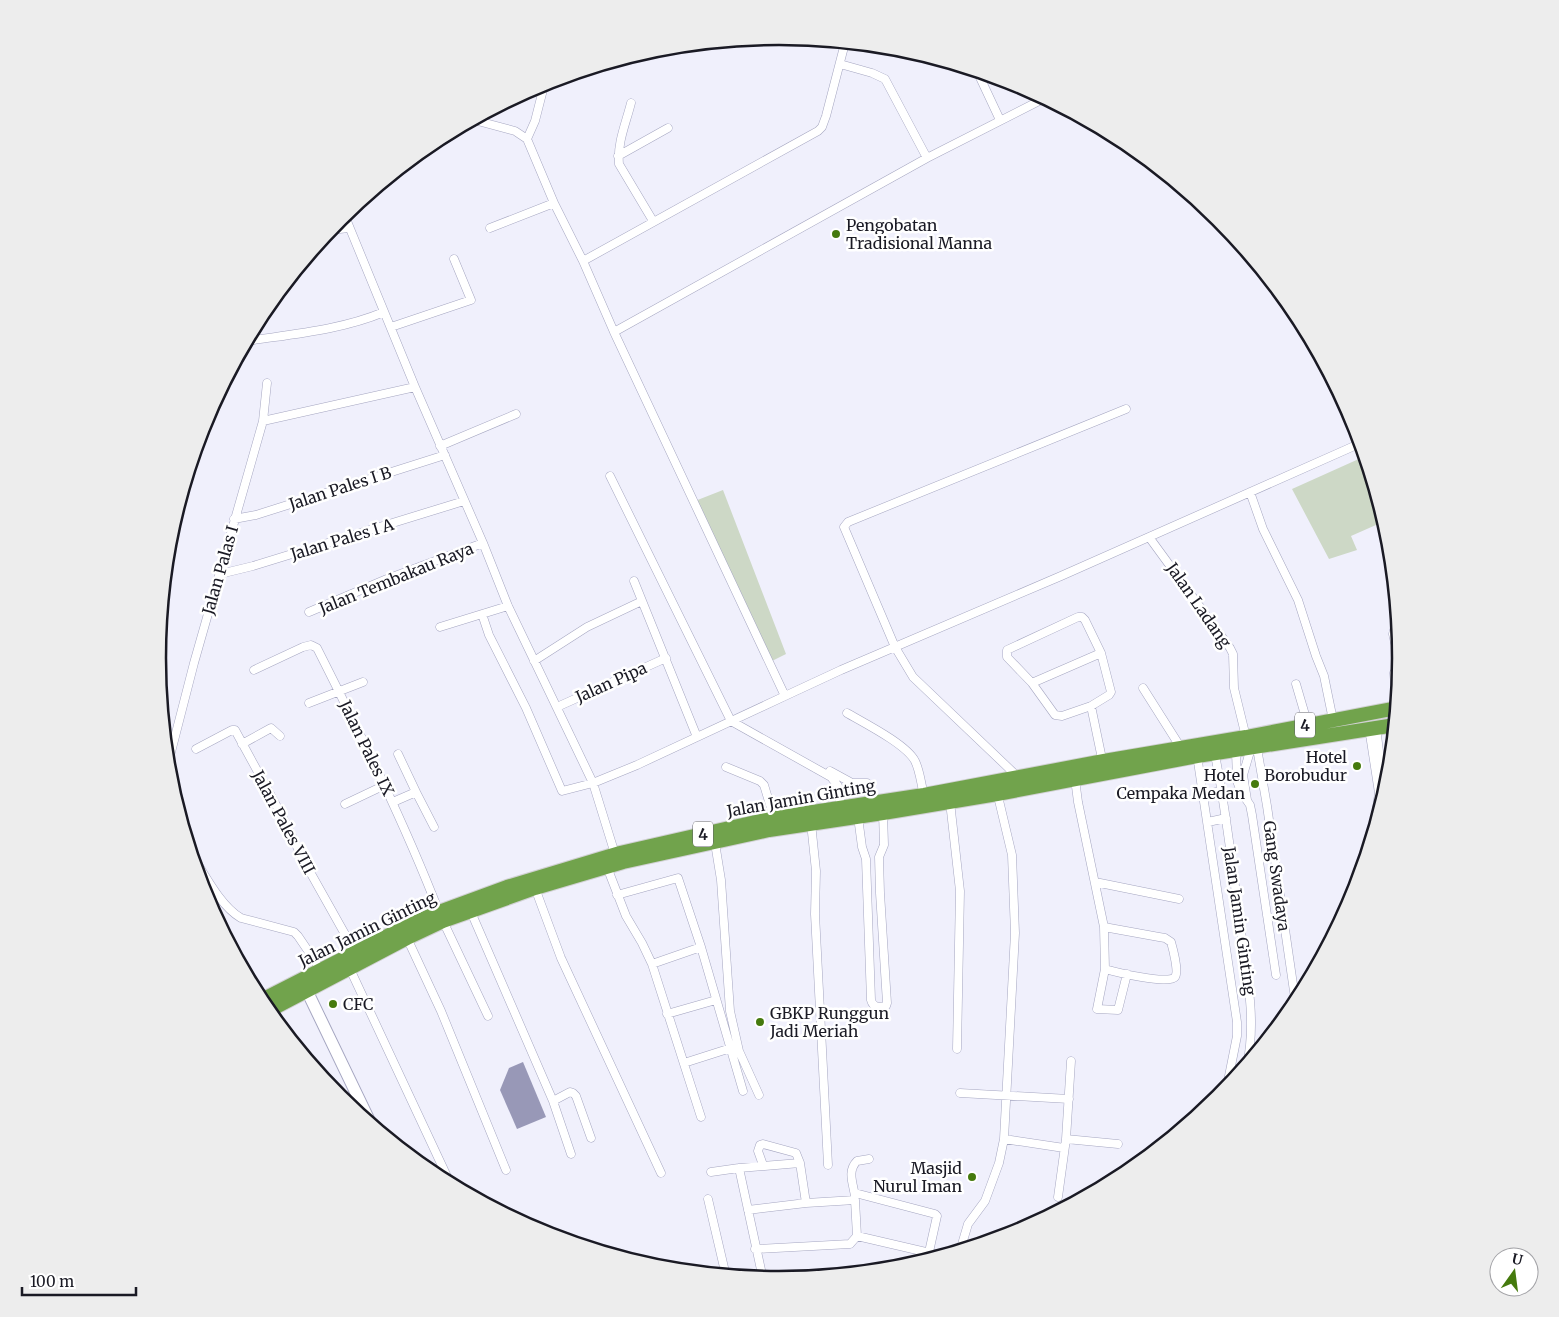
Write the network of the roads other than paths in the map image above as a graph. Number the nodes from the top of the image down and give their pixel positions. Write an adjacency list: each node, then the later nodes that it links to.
1 (844, 48): 2 (street)
2 (840, 64): 12 (street); 14 (street)
3 (981, 80): 7 (street)
4 (542, 93): 10 (street)
5 (1037, 102): 7 (street)
6 (631, 103): 11 (street)
7 (1000, 120): 12 (street)
8 (482, 122): 10 (street)
9 (668, 128): 11 (street)
10 (527, 139): 13 (street)
11 (618, 156): 14 (street)
12 (927, 158): 23 (street)
13 (554, 202): 17 (street); 20 (street)
14 (652, 222): 20 (street)
15 (348, 223): 16 (street)
16 (350, 228): 18 (street); 21 (street)
17 (490, 228)
18 (342, 229)
19 (454, 259): 22 (street)
20 (583, 260): 23 (street)
21 (384, 312): 22 (street); 24 (street)
22 (391, 327): 26 (street)
23 (614, 332): 56 (street)
24 (256, 340)
25 (267, 383): 29 (street, Jalan Palas I)
26 (415, 387): 29 (street); 30 (street)
27 (1126, 410): 46 (street)
28 (516, 414): 30 (street)
29 (263, 421): 36 (street, Jalan Palas I)
30 (440, 446): 32 (street)
31 (1354, 446): 34 (street)
32 (445, 455): 35 (street); 36 (street, Jalan Pales I B)
33 (610, 476): 62 (street)
34 (1250, 492): 37 (street); 63 (street)
35 (464, 501): 38 (street); 39 (street, Jalan Pales I A)
36 (234, 519): 39 (street, Jalan Palas I)
37 (1149, 536): 46 (street); 71 (street, Jalan Ladang)
38 (483, 543): 42 (street); 43 (street, Jalan Tembakau Raya)
39 (220, 574): 69 (street, Jalan Palas I)
40 (634, 581): 41 (street)
41 (642, 601): 48 (street); 49 (street)
42 (508, 606): 44 (street); 49 (street)
43 (309, 612)
44 (482, 614): 45 (street); 82 (street)
45 (440, 627)
46 (895, 647): 56 (street); 79 (street)
47 (1101, 653): 52 (street); 52 (street); 58 (street)
48 (666, 658): 59 (street, Jalan Pipa); 68 (street)
49 (534, 661): 59 (street)
50 (254, 670): 55 (street, Jalan Pales IX)
51 (363, 682): 55 (street)
52 (1032, 683): 58 (street)
53 (1296, 684): 64 (street)
54 (1143, 688): 74 (street)
55 (339, 691): 57 (street); 83 (street, Jalan Pales IX)
56 (785, 696): 62 (street)
57 (309, 703)
58 (1091, 706): 77 (street)
59 (557, 707): 82 (street)
60 (1391, 709): 63 (highway, Jalan Jamin Ginting / 4)
61 (847, 713): 87 (street)
62 (734, 719): 68 (street); 92 (street); 94 (street)
63 (1333, 720): 64 (highway, Jalan Jamin Ginting / 4)
64 (1308, 725): 71 (highway, Jalan Jamin Ginting / 4)
65 (1389, 726): 66 (highway, Jalan Jamin Ginting / 4)
66 (1372, 728): 71 (highway, Jalan Jamin Ginting / 4); 80 (street)
67 (280, 736): 70 (street)
68 (696, 737): 82 (street)
69 (172, 743)
70 (242, 744): 73 (street, Jalan Pales VIII); 123 (street, Jalan Pales VIII)
71 (1251, 744): 72 (highway, Jalan Jamin Ginting / 4); 75 (highway, Jalan Jamin Ginting / 4); 89 (street); 133 (street, Gang Swadaya)
72 (1214, 748): 74 (highway, Jalan Jamin Ginting / 4); 75 (highway, Jalan Jamin Ginting / 4); 85 (street, Jalan Jamin Ginting)
73 (196, 749)
74 (1191, 750): 77 (highway, Jalan Jamin Ginting / 4); 81 (highway, Jalan Jamin Ginting / 4); 88 (street, Jalan Jamin Ginting)
75 (1236, 751): 89 (street)
76 (398, 754): 86 (street)
77 (1104, 760): 79 (highway, Jalan Jamin Ginting / 4)
78 (726, 767): 97 (street)
79 (1018, 776): 84 (highway, Jalan Jamin Ginting / 4)
80 (1381, 777)
81 (1075, 779): 84 (highway, Jalan Jamin Ginting / 4); 108 (street)
82 (593, 783): 103 (street)
83 (385, 785): 90 (street, Jalan Pales IX); 93 (street)
84 (996, 788): 87 (highway, Jalan Jamin Ginting / 4); 91 (highway, Jalan Jamin Ginting / 4); 150 (street)
85 (1221, 791): 88 (street); 98 (street, Jalan Jamin Ginting)
86 (416, 792): 90 (street); 101 (street)
87 (924, 795): 92 (highway, Jalan Jamin Ginting / 4)
88 (1203, 795): 99 (street, Jalan Jamin Ginting)
89 (1247, 800): 131 (street)
90 (393, 802): 115 (street, Jalan Pales IX)
91 (950, 802): 95 (highway, Jalan Jamin Ginting / 4); 142 (street)
92 (871, 803): 94 (highway, Jalan Jamin Ginting / 4)
93 (344, 804)
94 (841, 808): 97 (highway, Jalan Jamin Ginting / 4)
95 (883, 813): 96 (highway, Jalan Jamin Ginting / 4); 104 (street)
96 (858, 817): 100 (highway, Jalan Jamin Ginting / 4); 105 (street)
97 (774, 818): 103 (highway, Jalan Jamin Ginting / 4)
98 (1226, 818): 99 (street); 143 (street, Jalan Jamin Ginting)
99 (1208, 822): 146 (street, Jalan Jamin Ginting)
100 (811, 823): 102 (highway, Jalan Jamin Ginting / 4); 164 (street)
101 (434, 827)
102 (715, 842): 103 (highway, Jalan Jamin Ginting / 4); 149 (street)
103 (620, 857): 106 (highway, Jalan Jamin Ginting / 4); 115 (highway, Jalan Jamin Ginting / 4)
104 (879, 858): 105 (street); 110 (street)
105 (866, 859): 111 (street)
106 (607, 867): 109 (highway, Jalan Jamin Ginting / 4); 112 (street)
107 (207, 876): 126 (street)
108 (1096, 882): 113 (street); 118 (street)
109 (535, 888): 114 (highway, Jalan Jamin Ginting / 4); 169 (street)
110 (880, 893): 111 (street); 116 (street)
111 (868, 894): 117 (street)
112 (618, 895): 120 (street); 124 (street)
113 (1179, 899)
114 (471, 912): 115 (highway, Jalan Jamin Ginting / 4); 152 (street)
115 (441, 917): 119 (highway, Jalan Jamin Ginting / 4); 123 (highway, Jalan Jamin Ginting / 4); 139 (street, Jalan Pales IX)
116 (881, 919): 117 (street); 122 (street)
117 (869, 920): 121 (street)
118 (1104, 927): 127 (street); 130 (street)
119 (406, 938): 125 (highway, Jalan Jamin Ginting / 4); 166 (street)
120 (701, 947): 124 (street); 135 (street)
121 (869, 948): 122 (street); 129 (street)
122 (883, 948): 128 (street)
123 (355, 952): 126 (highway, Jalan Jamin Ginting / 4)
124 (652, 964): 138 (street)
125 (350, 969): 132 (highway, Jalan Jamin Ginting / 4); 168 (street)
126 (321, 970): 132 (highway, Jalan Jamin Ginting / 4)
127 (1105, 970): 130 (street); 137 (street)
128 (886, 973): 129 (street); 129 (street)
129 (871, 974)
130 (1127, 974): 137 (street)
131 (1276, 975)
132 (303, 986): 134 (highway, Jalan Jamin Ginting / 4); 136 (highway, Jalan Jamin Ginting / 4); 153 (street)
133 (1294, 992)
134 (268, 998)
135 (716, 1000): 138 (street); 141 (street)
136 (274, 1006)
137 (1097, 1009): 140 (street)
138 (667, 1014): 145 (street)
139 (488, 1016)
140 (1093, 1018)
141 (730, 1048): 145 (street); 147 (street)
142 (957, 1049)
143 (1250, 1052)
144 (1071, 1061): 151 (street)
145 (684, 1063): 154 (street)
146 (1229, 1075)
147 (743, 1091)
148 (960, 1093): 150 (street)
149 (759, 1095)
150 (1007, 1096): 151 (street); 156 (street)
151 (1069, 1099): 157 (street)
152 (553, 1101): 155 (street); 160 (street)
153 (364, 1109)
154 (701, 1118)
155 (591, 1138)
156 (1004, 1139): 159 (street); 176 (street)
157 (1066, 1139): 158 (street); 159 (street)
158 (1118, 1144)
159 (1064, 1148): 171 (street)
160 (571, 1154)
161 (869, 1159): 170 (street)
162 (800, 1163): 163 (street); 163 (street); 173 (street)
163 (762, 1165): 165 (street)
164 (828, 1166)
165 (739, 1168): 167 (street); 174 (street)
166 (506, 1170)
167 (711, 1172)
168 (445, 1173)
169 (661, 1173)
170 (855, 1196): 173 (street); 175 (street); 178 (street)
171 (1058, 1197)
172 (708, 1199): 179 (street)
173 (806, 1203): 174 (street)
174 (748, 1210): 177 (street)
175 (857, 1236): 177 (street); 178 (street)
176 (962, 1244)
177 (756, 1249): 180 (street)
178 (929, 1252)
179 (724, 1270)
180 (761, 1272)

